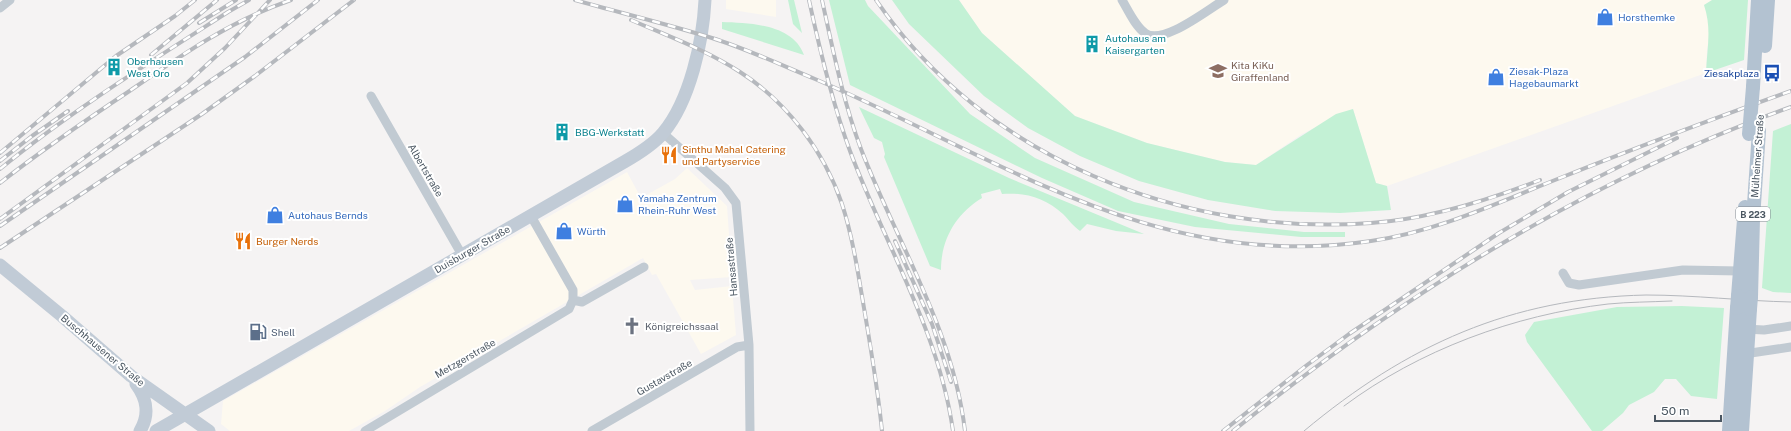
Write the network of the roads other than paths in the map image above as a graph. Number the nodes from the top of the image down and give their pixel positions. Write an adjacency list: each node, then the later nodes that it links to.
1 (10, 0): 7 (street)
2 (705, 0): 10 (main road, Duisburger Straße)
3 (1122, 0): 4 (street)
4 (1224, 0)
5 (1758, 0): 8 (main road, Mülheimer Straße / B 223)
6 (1768, 0): 8 (main road, Mülheimer Straße / B 223)
7 (0, 8)
8 (1757, 85): 11 (main road, Mülheimer Straße / B 223)
9 (371, 96): 13 (street, Albertstraße)
10 (663, 133): 12 (main road, Duisburger Straße); 22 (street, Hansastraße)
11 (1754, 133): 16 (main road, Mülheimer Straße / B 223); 19 (main road, Mülheimer Straße / B 223)
12 (531, 216): 13 (main road, Duisburger Straße); 18 (street)
13 (462, 255): 26 (main road, Duisburger Straße)
14 (0, 265): 25 (main road, Buschhausener Straße)
15 (644, 267): 18 (street)
16 (1740, 271): 17 (street); 19 (main road, Mülheimer Straße / B 223)
17 (1563, 273)
18 (573, 300): 31 (street, Metzgerstraße)
19 (1744, 303): 21 (main road, Mülheimer Straße / B 223)
20 (1791, 326): 21 (street)
21 (1742, 329): 24 (main road, Mülheimer Straße / B 223)
22 (748, 345): 32 (street, Gustavstraße); 33 (street, Hansastraße)
23 (1791, 347): 24 (street)
24 (1741, 354): 27 (main road, Mülheimer Straße / B 223); 34 (main road, Mülheimer Straße / B 223)
25 (131, 376): 26 (main road, Buschhausener Straße); 28 (main road)
26 (184, 414): 29 (main road, Duisburger Straße); 30 (main road, Buschhausener Straße)
27 (1729, 428)
28 (140, 431)
29 (156, 431)
30 (209, 431)
31 (365, 431)
32 (592, 431)
33 (750, 431)
34 (1742, 431)

